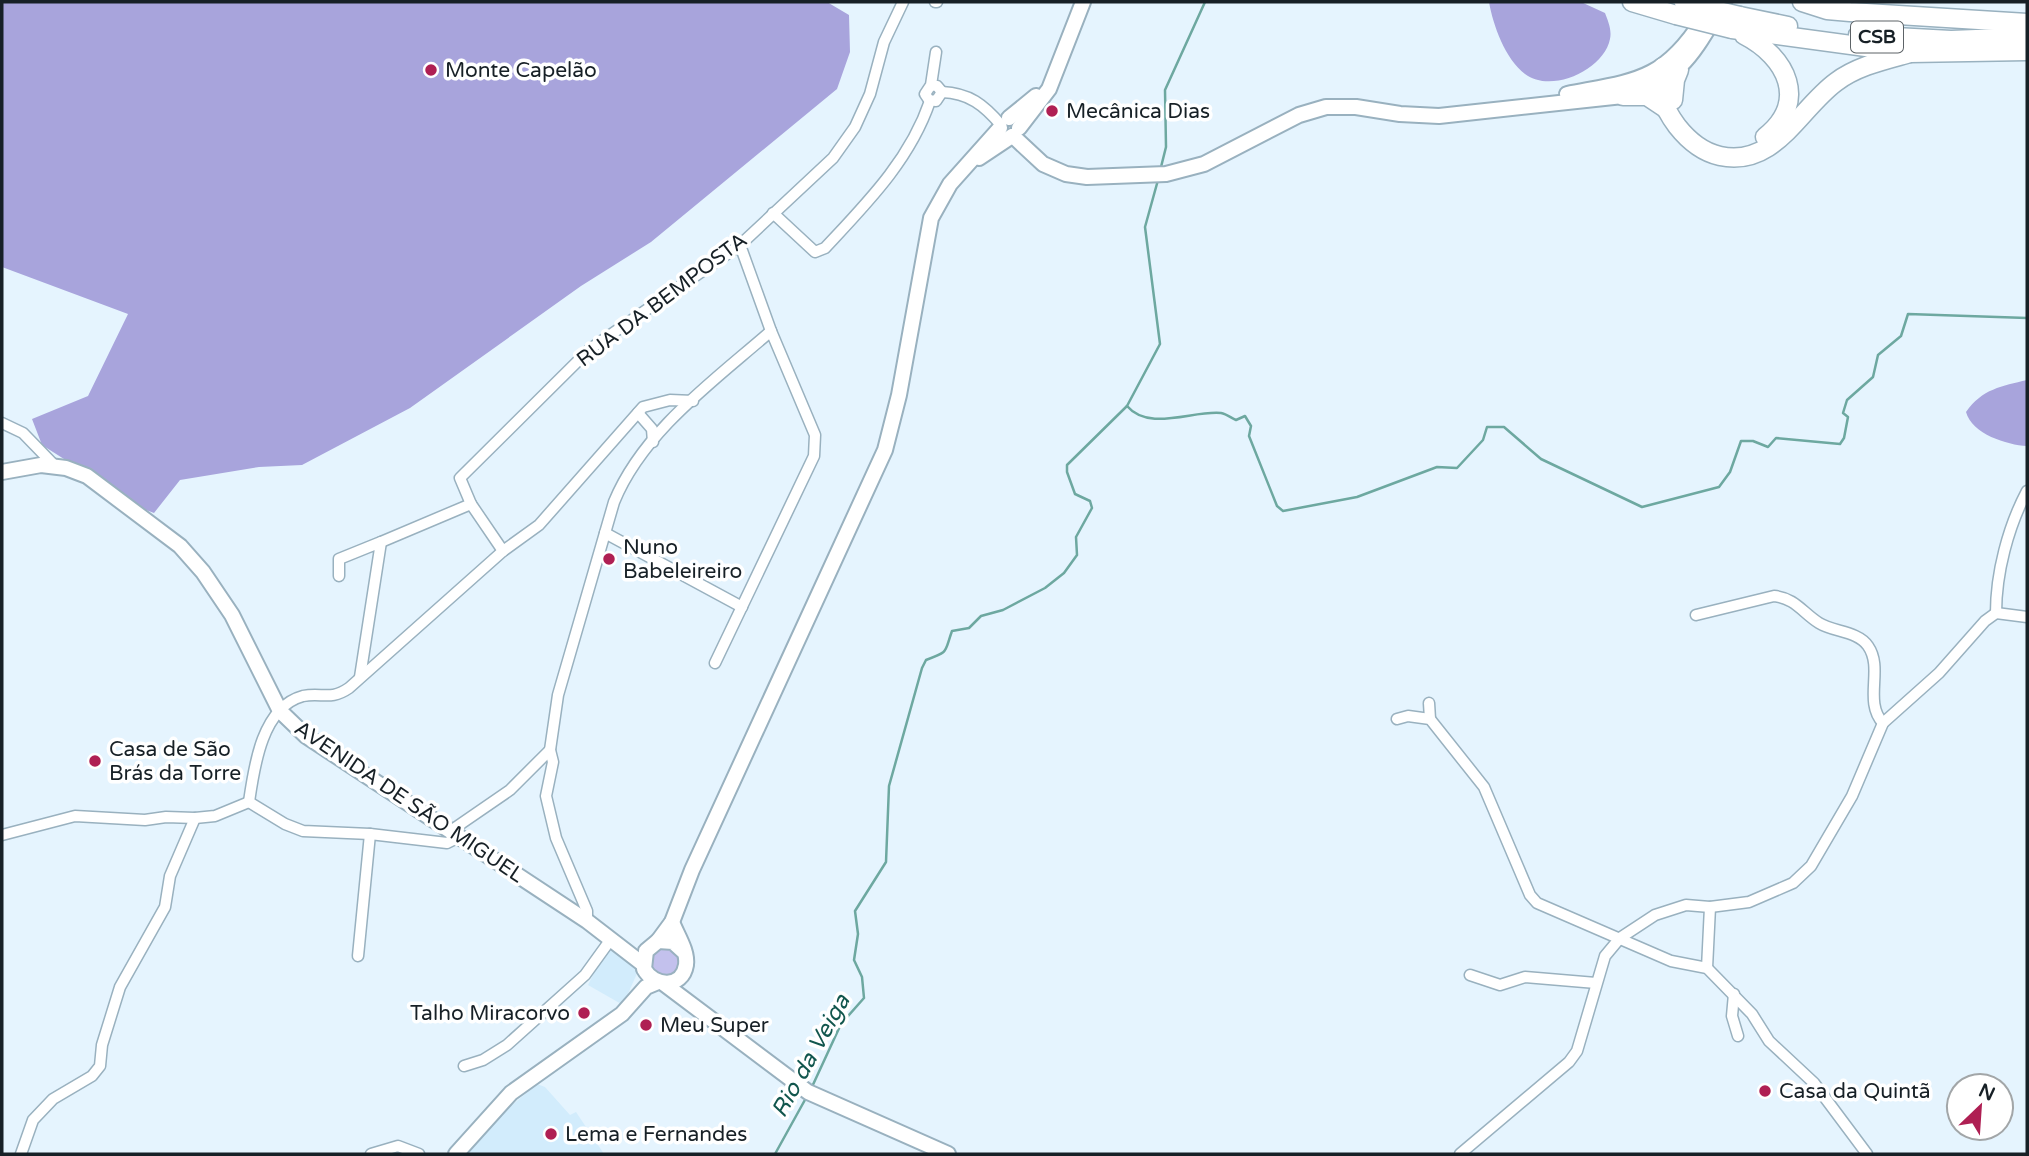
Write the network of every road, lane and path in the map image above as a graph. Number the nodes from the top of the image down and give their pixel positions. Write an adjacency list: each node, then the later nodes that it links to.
1 (903, 2): 29 (street, RUA DA BEMPOSTA)
2 (1075, 2): 9 (street)
3 (1083, 2): 9 (main road)
4 (1632, 2): 8 (highway, CSB)
5 (1714, 2): 16 (main road)
6 (1724, 2): 16 (main road)
7 (1802, 2): 11 (highway)
8 (1681, 6): 10 (highway, CSB, bridge)
9 (1078, 17): 17 (main road)
10 (1736, 23): 12 (highway, CSB); 15 (highway, CSB); 22 (highway)
11 (2027, 23)
12 (2027, 37)
13 (2027, 51): 15 (highway, CSB)
14 (936, 52): 18 (street)
15 (1910, 53): 22 (highway)
16 (1662, 74): 20 (main road); 22 (highway); 23 (main road)
17 (1052, 80): 24 (main road); 25 (main road)
18 (931, 85): 19 (street); 21 (street)
19 (942, 92): 21 (street); 25 (street)
20 (1623, 96): 22 (highway); 23 (main road)
21 (930, 101): 29 (street)
22 (1670, 106)
23 (1490, 109): 26 (main road)
24 (1030, 114): 25 (main road); 26 (main road)
25 (1010, 128): 26 (main road); 27 (main road); 28 (main road)
26 (1030, 146): 27 (main road)
27 (996, 149): 28 (main road)
28 (975, 160): 63 (main road)
29 (773, 213): 30 (street, RUA DA BEMPOSTA)
30 (740, 245): 31 (street); 39 (street, RUA DA BEMPOSTA)
31 (771, 331): 32 (street); 44 (street)
32 (693, 401): 33 (street); 35 (street)
33 (638, 412): 35 (street); 42 (street)
34 (2, 423): 36 (street)
35 (653, 442): 40 (street)
36 (55, 466): 37 (main road); 51 (main road, AVENIDA DE SÃO MIGUEL)
37 (2, 472)
38 (2027, 491): 45 (street)
39 (471, 504): 41 (street); 42 (street)
40 (605, 533): 44 (street); 55 (street)
41 (381, 542): 43 (street); 49 (street)
42 (503, 551): 49 (street)
43 (339, 576)
44 (742, 607): 48 (street)
45 (1996, 613): 47 (street); 54 (street)
46 (1696, 615): 54 (street)
47 (2027, 617)
48 (715, 663)
49 (360, 677): 51 (street)
50 (1429, 703): 53 (street)
51 (280, 711): 56 (street); 60 (main road, AVENIDA DE SÃO MIGUEL)
52 (1397, 719): 53 (street)
53 (1430, 719): 64 (street)
54 (1884, 723): 61 (street)
55 (550, 750): 60 (street); 62 (street)
56 (249, 802): 57 (street); 58 (street)
57 (195, 818): 59 (street); 80 (street)
58 (370, 834): 60 (street); 68 (street)
59 (2, 835)
60 (453, 835): 62 (main road, AVENIDA DE SÃO MIGUEL)
61 (1710, 907): 64 (street); 70 (street)
62 (587, 921): 65 (main road, AVENIDA DE SÃO MIGUEL)
63 (673, 922): 66 (main road); 67 (main road)
64 (1620, 937): 70 (street); 74 (street)
65 (613, 941): 66 (main road); 69 (main road, AVENIDA DE SÃO MIGUEL); 79 (street)
66 (654, 943): 67 (main road); 69 (main road)
67 (684, 952): 71 (main road)
68 (358, 956)
69 (644, 967): 73 (main road); 76 (main road)
70 (1707, 968): 75 (street)
71 (684, 972): 73 (main road); 77 (main road)
72 (1470, 975): 74 (street)
73 (661, 983): 76 (main road); 77 (main road)
74 (1596, 983): 85 (street)
75 (1734, 994): 78 (street); 86 (street)
76 (629, 1006): 83 (main road)
77 (700, 1009): 84 (main road)
78 (1738, 1036)
79 (464, 1066)
80 (21, 1154)
81 (371, 1154): 82 (street)
82 (419, 1154)
83 (456, 1154)
84 (948, 1154)
85 (1460, 1154)
86 (1867, 1154)

